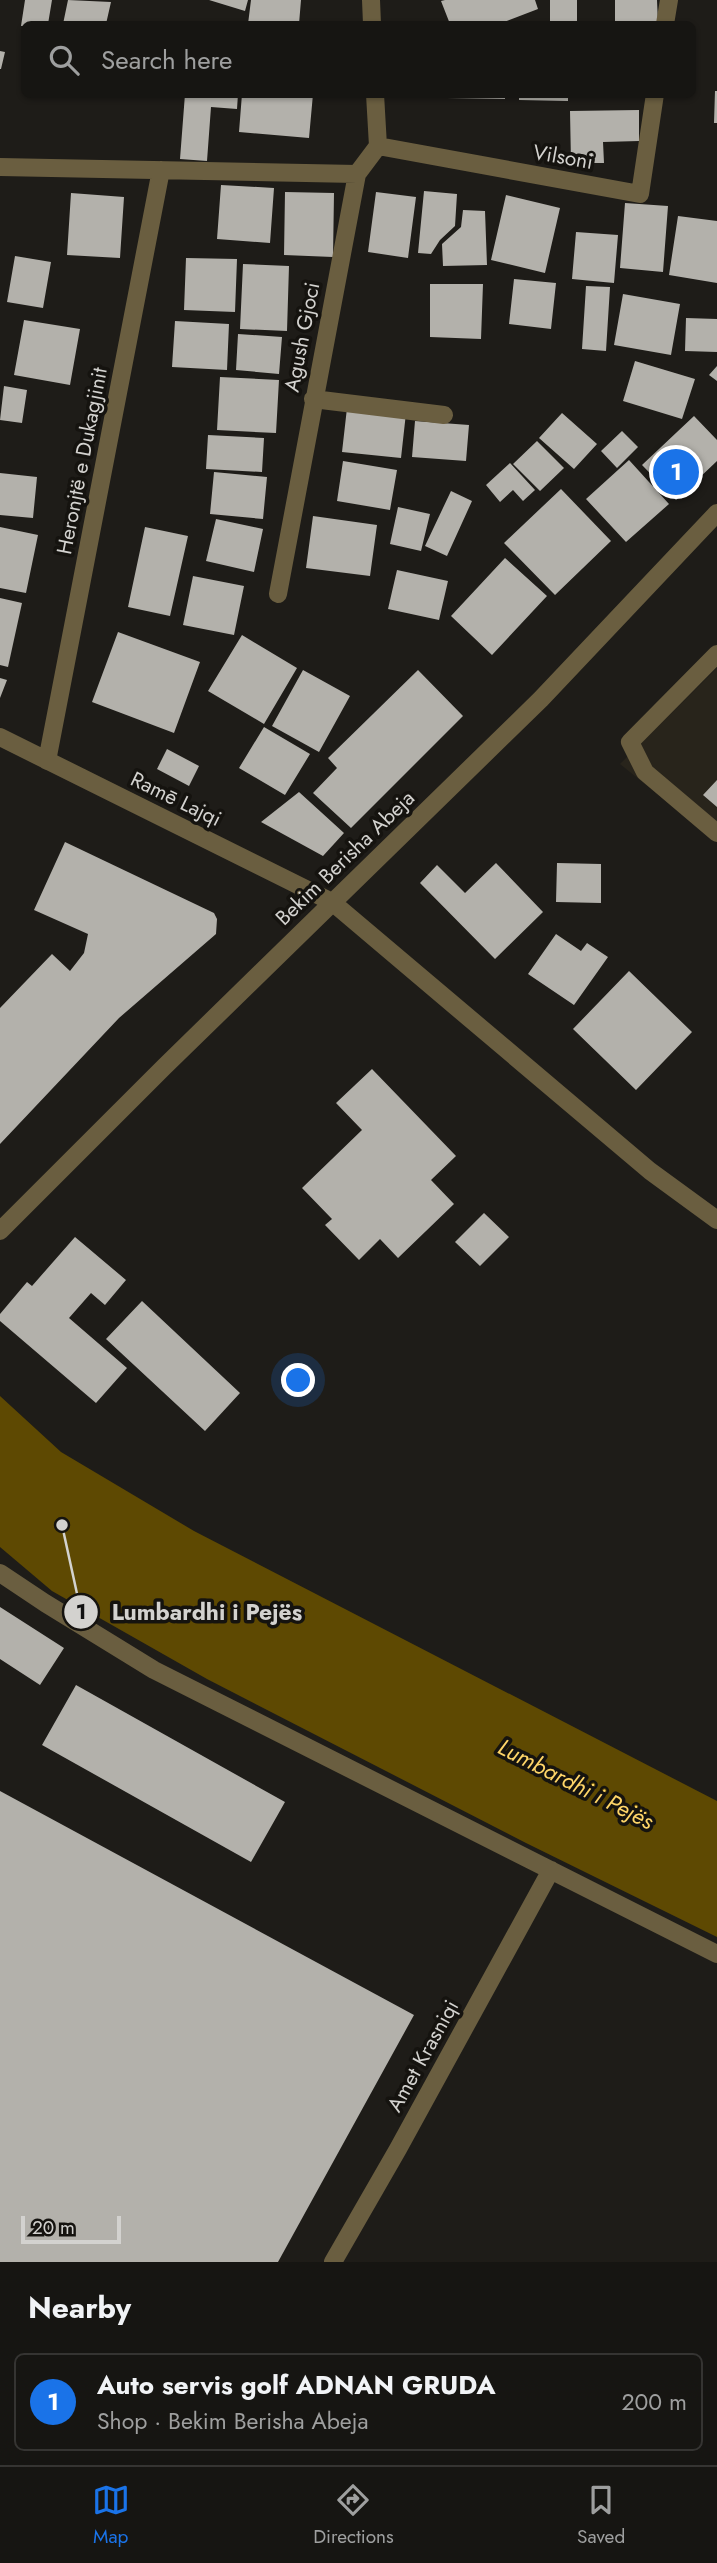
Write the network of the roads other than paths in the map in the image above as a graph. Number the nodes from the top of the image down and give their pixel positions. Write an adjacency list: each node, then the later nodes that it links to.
1 (371, 0): 3 (street)
2 (668, 0): 4 (street)
3 (372, 21)
4 (665, 21)
5 (375, 98): 7 (street)
6 (654, 98): 7 (street, Vilsoni)
7 (378, 146): 10 (street, Agush Gjoci)
8 (0, 167): 9 (street)
9 (161, 170): 10 (street); 17 (street, Heronjtë e Dukagjinit)
10 (357, 174): 11 (street, Agush Gjoci)
11 (313, 399): 12 (street); 14 (street, Agush Gjoci)
12 (444, 415)
13 (717, 513): 19 (street, Bekim Berisha Abeja)
14 (278, 594)
15 (717, 654): 18 (street)
16 (0, 737): 17 (street, Ramē Lajqi)
17 (47, 761): 19 (street, Ramē Lajqi)
18 (717, 833)
19 (332, 902): 20 (street, Ramē Lajqi); 21 (street, Bekim Berisha Abeja)
20 (717, 1220)
21 (0, 1231)
22 (0, 1573): 23 (street)
23 (551, 1870): 24 (street); 25 (street, Amet Krasniqi)
24 (717, 1954)
25 (333, 2262)

